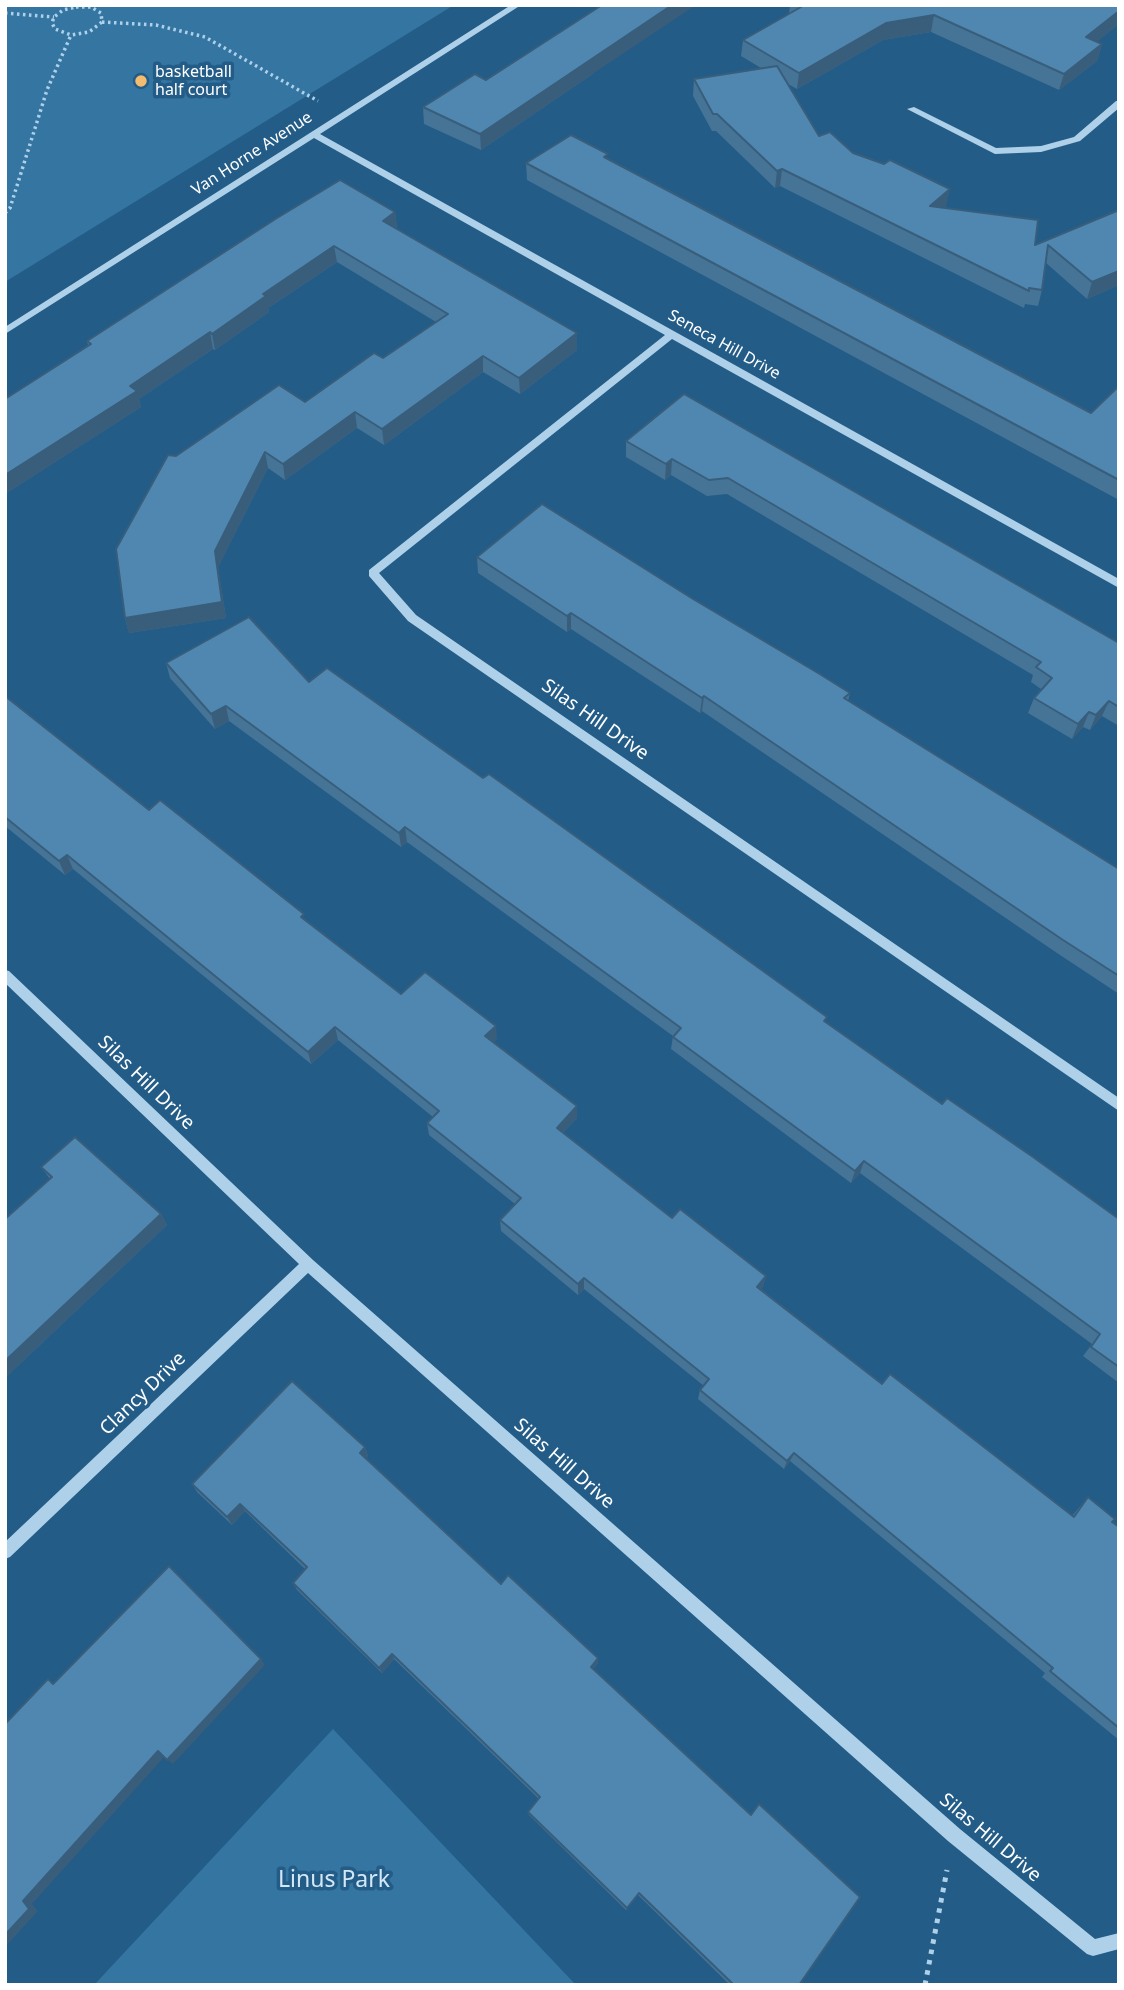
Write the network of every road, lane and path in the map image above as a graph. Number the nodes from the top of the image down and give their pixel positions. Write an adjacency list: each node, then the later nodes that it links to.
1 (517, 5): 9 (street, Van Horne Avenue)
2 (5, 13): 3 (path)
3 (54, 17): 4 (path); 5 (path)
4 (102, 22): 5 (path); 7 (path)
5 (71, 34): 10 (path)
6 (1119, 103): 8 (street)
7 (325, 105)
8 (911, 109)
9 (313, 134): 11 (street, Van Horne Avenue); 12 (street, Seneca Hill Drive)
10 (5, 213)
11 (5, 331)
12 (672, 334): 13 (street, Seneca Hill Drive); 15 (street, Silas Hill Drive)
13 (1119, 584)
14 (5, 975): 16 (street, Silas Hill Drive)
15 (1119, 1105)
16 (308, 1264): 17 (street, Clancy Drive); 18 (street, Silas Hill Drive)
17 (5, 1552)
18 (954, 1835): 19 (street, Silas Hill Drive); 20 (path)
19 (1119, 1941)
20 (925, 1985)

